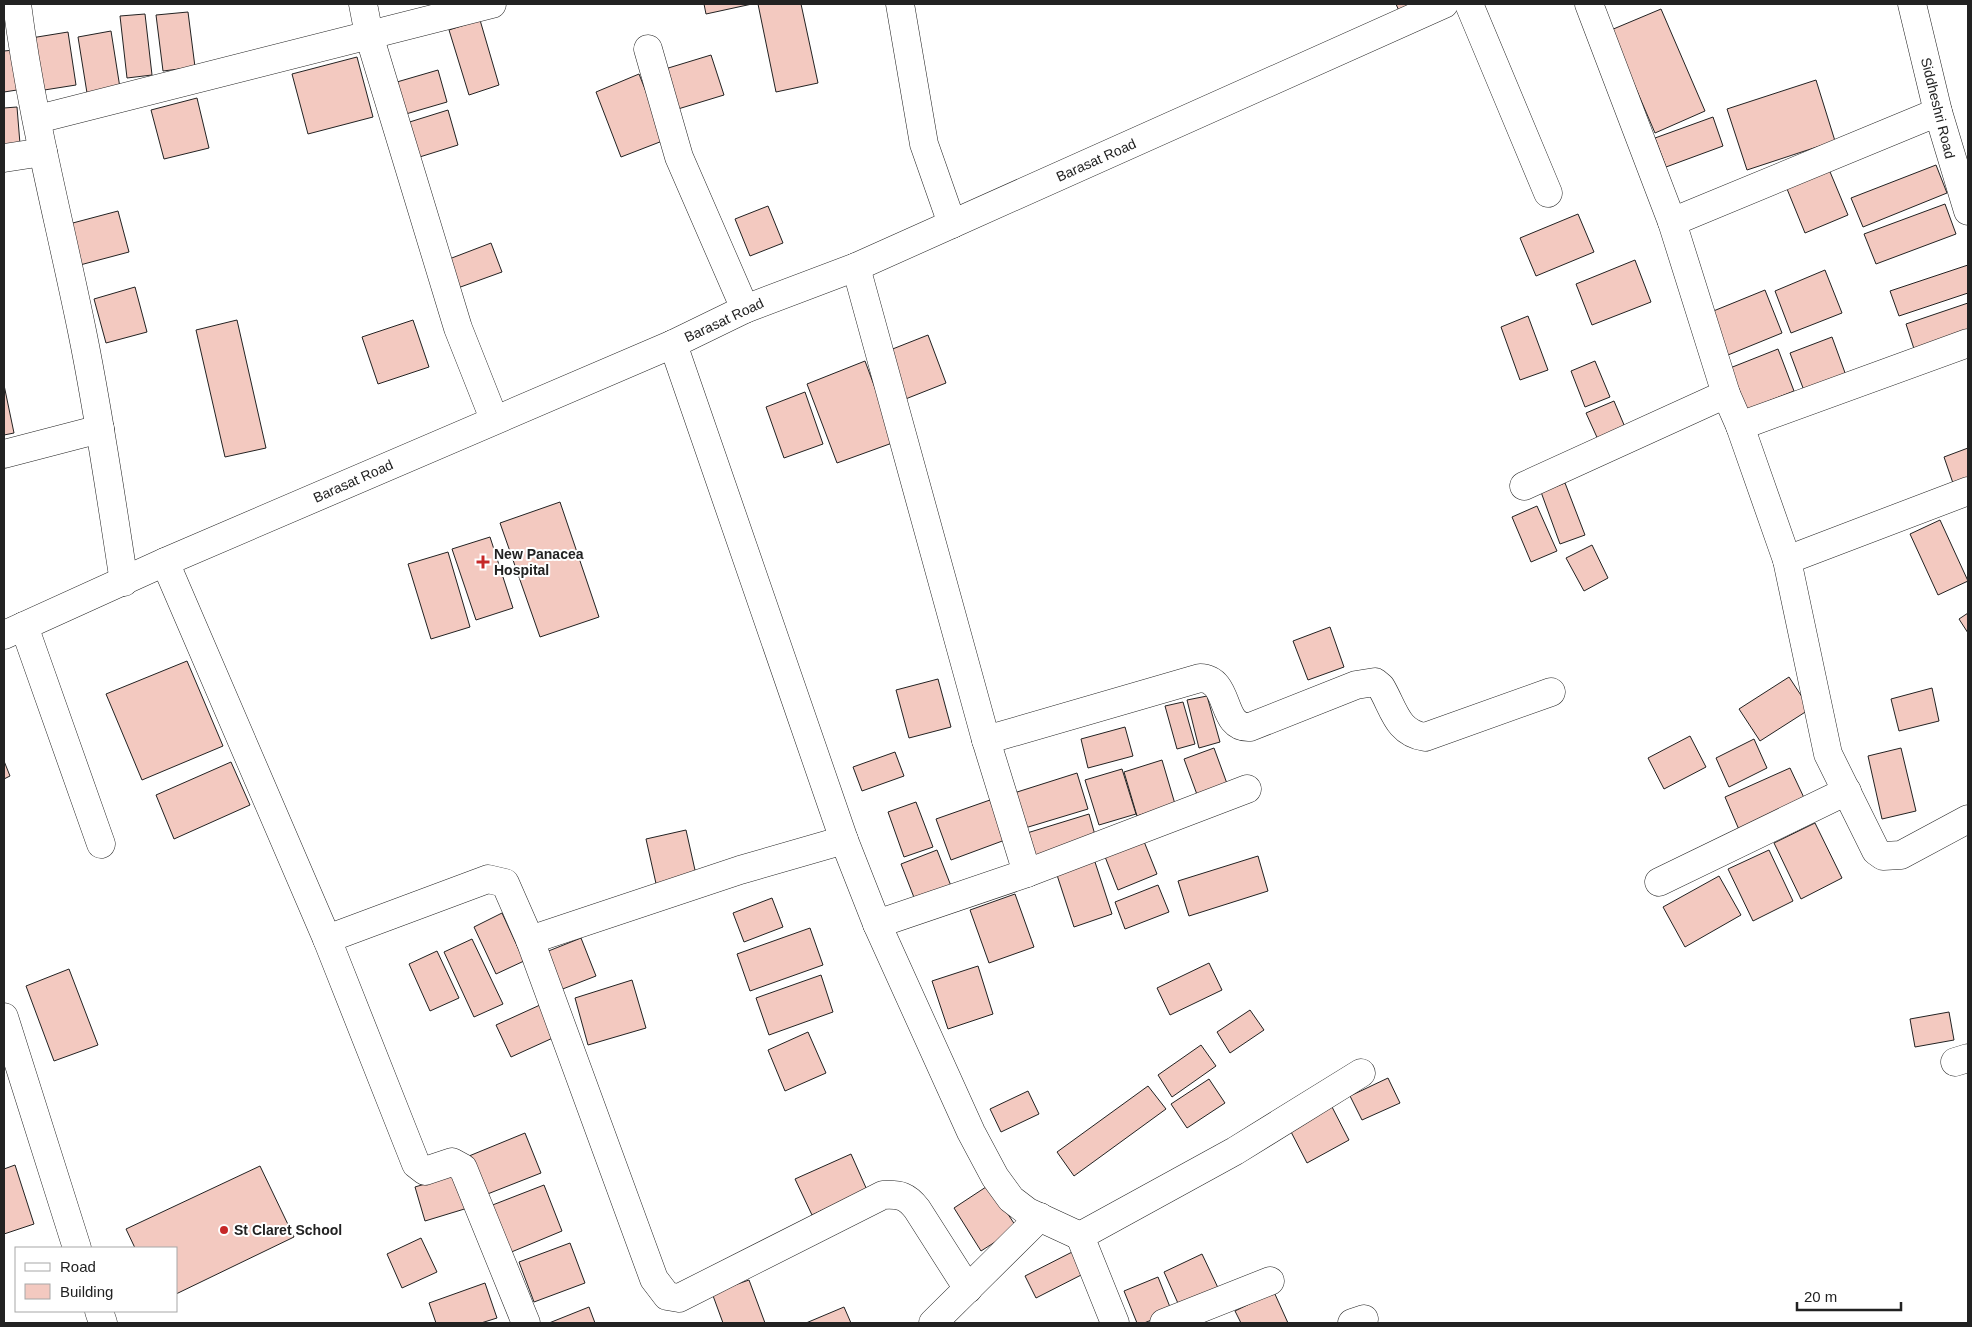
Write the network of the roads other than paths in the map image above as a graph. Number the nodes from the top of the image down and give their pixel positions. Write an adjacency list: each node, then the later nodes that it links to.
1 (363, 4): 9 (street)
2 (492, 4): 9 (street)
3 (900, 4): 18 (street)
4 (1444, 4): 18 (street, Barasat Road)
5 (1469, 4): 15 (street)
6 (1589, 4): 17 (street)
7 (1912, 4): 11 (street, Siddheshri Road)
8 (14, 16): 12 (street)
9 (369, 35): 12 (street); 24 (street)
10 (648, 49): 20 (street)
11 (1938, 112): 16 (street, Siddheshri Road); 17 (street)
12 (38, 119): 13 (street)
13 (43, 152): 14 (street); 26 (street)
14 (4, 158)
15 (1548, 193)
16 (1967, 202)
17 (1672, 222): 23 (street)
18 (952, 224): 19 (street, Barasat Road)
19 (856, 266): 20 (street, Barasat Road); 35 (street)
20 (746, 309): 22 (street, Barasat Road)
21 (1968, 343): 25 (street)
22 (673, 344): 24 (street, Barasat Road); 39 (street)
23 (1726, 394): 25 (street); 28 (street)
24 (494, 419): 31 (street, Barasat Road)
25 (1740, 426): 30 (street)
26 (100, 429): 27 (street); 32 (street)
27 (4, 454)
28 (1524, 486)
29 (1968, 491): 30 (street)
30 (1788, 560): 37 (street)
31 (165, 562): 32 (street, Barasat Road); 44 (street)
32 (124, 582): 33 (street, Barasat Road)
33 (14, 630): 40 (street)
34 (1550, 692): 35 (street)
35 (986, 740): 41 (street)
36 (1247, 789): 41 (street)
37 (1847, 791): 38 (street); 42 (street)
38 (1968, 819)
39 (844, 840): 43 (street); 45 (street)
40 (100, 844)
41 (1027, 873): 43 (street)
42 (1659, 882)
43 (877, 924): 48 (street)
44 (327, 938): 45 (street); 54 (street)
45 (530, 940): 52 (street)
46 (4, 1018): 50 (street)
47 (1361, 1073): 49 (street)
48 (1040, 1217): 49 (street); 52 (street)
49 (1080, 1236): 55 (street)
50 (77, 1247)
51 (1270, 1281): 56 (street)
52 (968, 1289): 53 (street)
53 (938, 1322)
54 (526, 1323)
55 (1115, 1323)
56 (1164, 1323)

